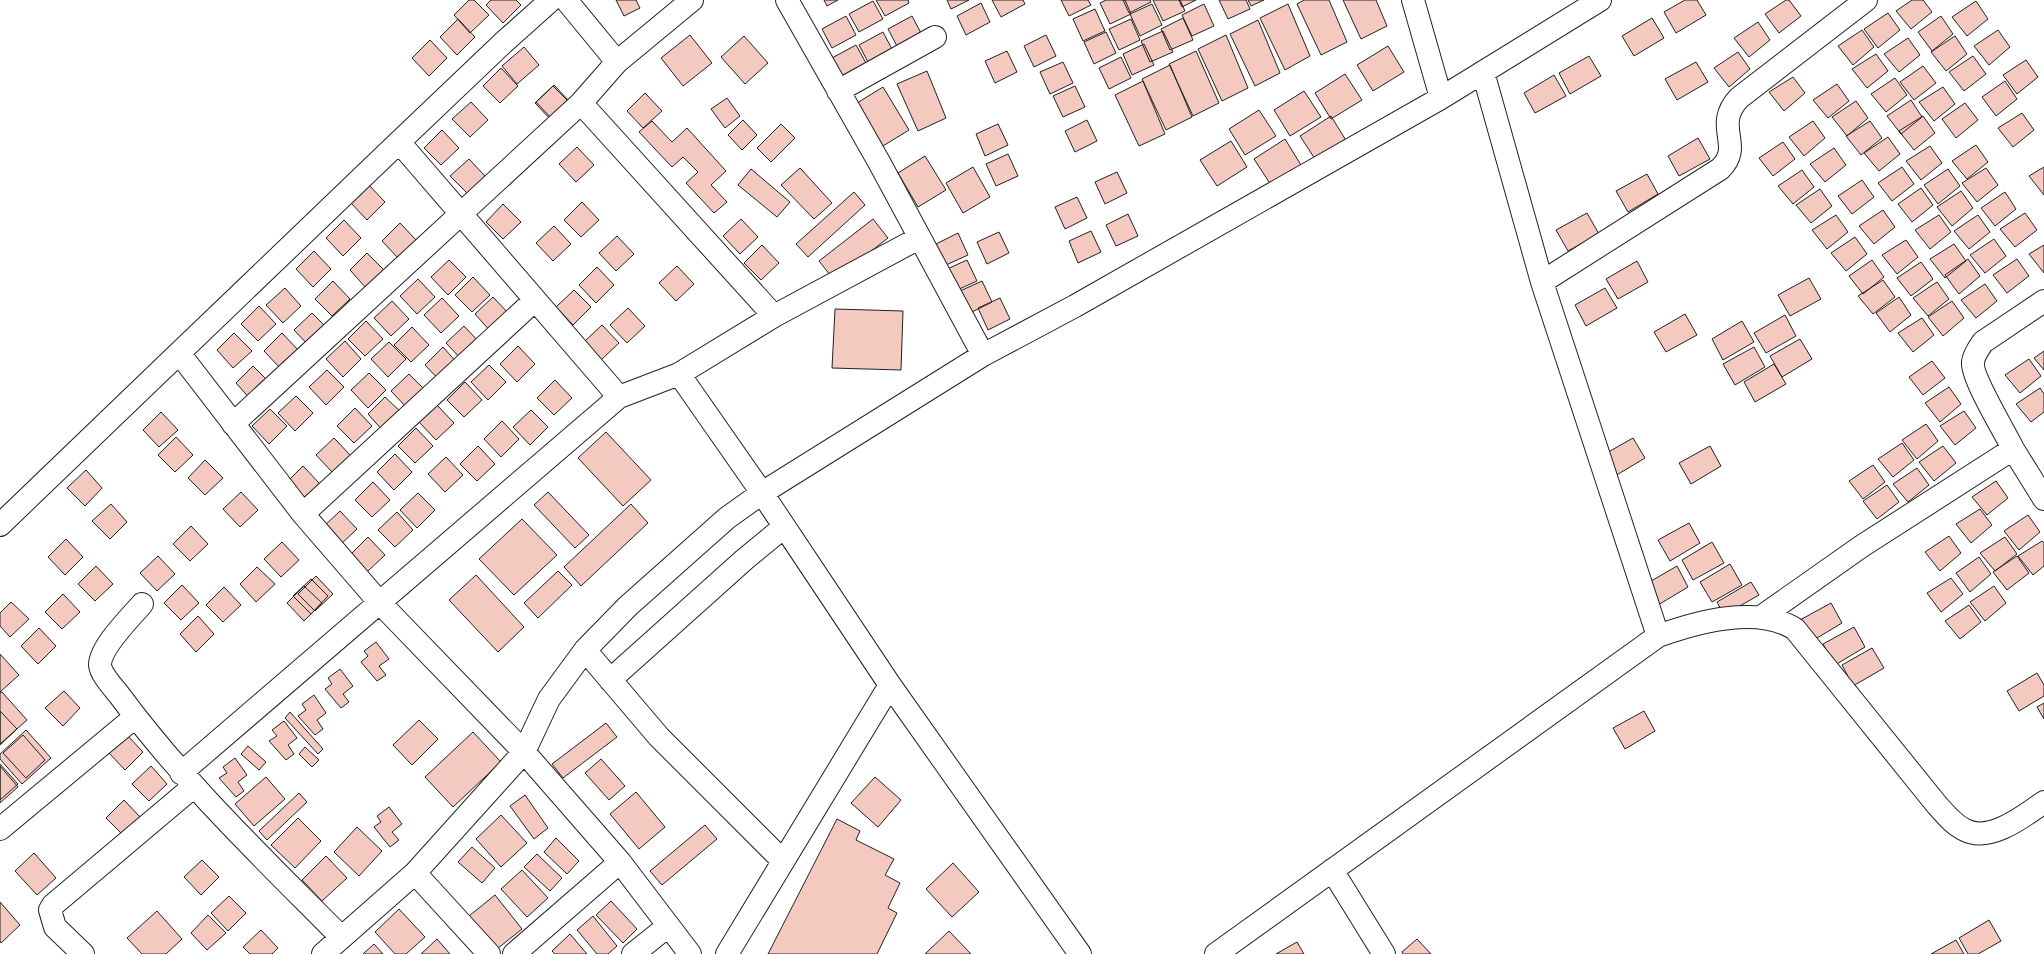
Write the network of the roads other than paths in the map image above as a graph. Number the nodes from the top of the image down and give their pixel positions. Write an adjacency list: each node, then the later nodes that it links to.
1 (551, 0): 14 (street)
2 (566, 0): 9 (street)
3 (692, 0): 9 (street)
4 (787, 0): 11 (street)
5 (1413, 0): 12 (street)
6 (1600, 0): 10 (street)
7 (1866, 0): 17 (street)
8 (935, 37): 11 (street)
9 (617, 62): 13 (street)
10 (1483, 72): 12 (street); 17 (street)
11 (838, 92): 16 (street)
12 (1441, 98): 22 (street)
13 (581, 103): 15 (street); 20 (street)
14 (399, 142): 15 (street); 21 (street)
15 (460, 215): 18 (street); 25 (street)
16 (919, 238): 20 (street); 22 (street)
17 (1542, 282): 35 (street)
18 (535, 300): 24 (street); 29 (street)
19 (2044, 300): 26 (street)
20 (774, 316): 23 (street)
21 (179, 354): 25 (street); 30 (street)
22 (983, 355): 27 (street)
23 (679, 374): 24 (street); 27 (street)
24 (619, 397): 32 (street)
25 (233, 424): 29 (street)
26 (2014, 449): 28 (street); 34 (street)
27 (762, 493): 31 (street); 36 (street)
28 (2044, 500)
29 (303, 514): 32 (street)
30 (0, 525)
31 (784, 527): 37 (street); 38 (street)
32 (380, 603): 40 (street); 41 (street)
33 (142, 604): 39 (street)
34 (1761, 617): 35 (street); 42 (street)
35 (1658, 636): 46 (street)
36 (585, 650): 37 (street); 40 (street)
37 (610, 680): 44 (street)
38 (890, 685): 44 (street); 57 (street)
39 (135, 717): 41 (street); 43 (street)
40 (524, 752): 45 (street); 47 (street)
41 (187, 780): 49 (street); 50 (street)
42 (2044, 802)
43 (0, 829)
44 (783, 861): 56 (street)
45 (620, 862): 48 (street); 53 (street)
46 (1332, 870): 58 (street); 59 (street)
47 (415, 873): 49 (street); 52 (street)
48 (668, 926): 54 (street); 55 (street)
49 (341, 936): 51 (street)
50 (83, 954)
51 (323, 954)
52 (489, 954)
53 (514, 954)
54 (633, 954)
55 (690, 954)
56 (727, 954)
57 (1080, 954)
58 (1216, 954)
59 (1384, 954)

